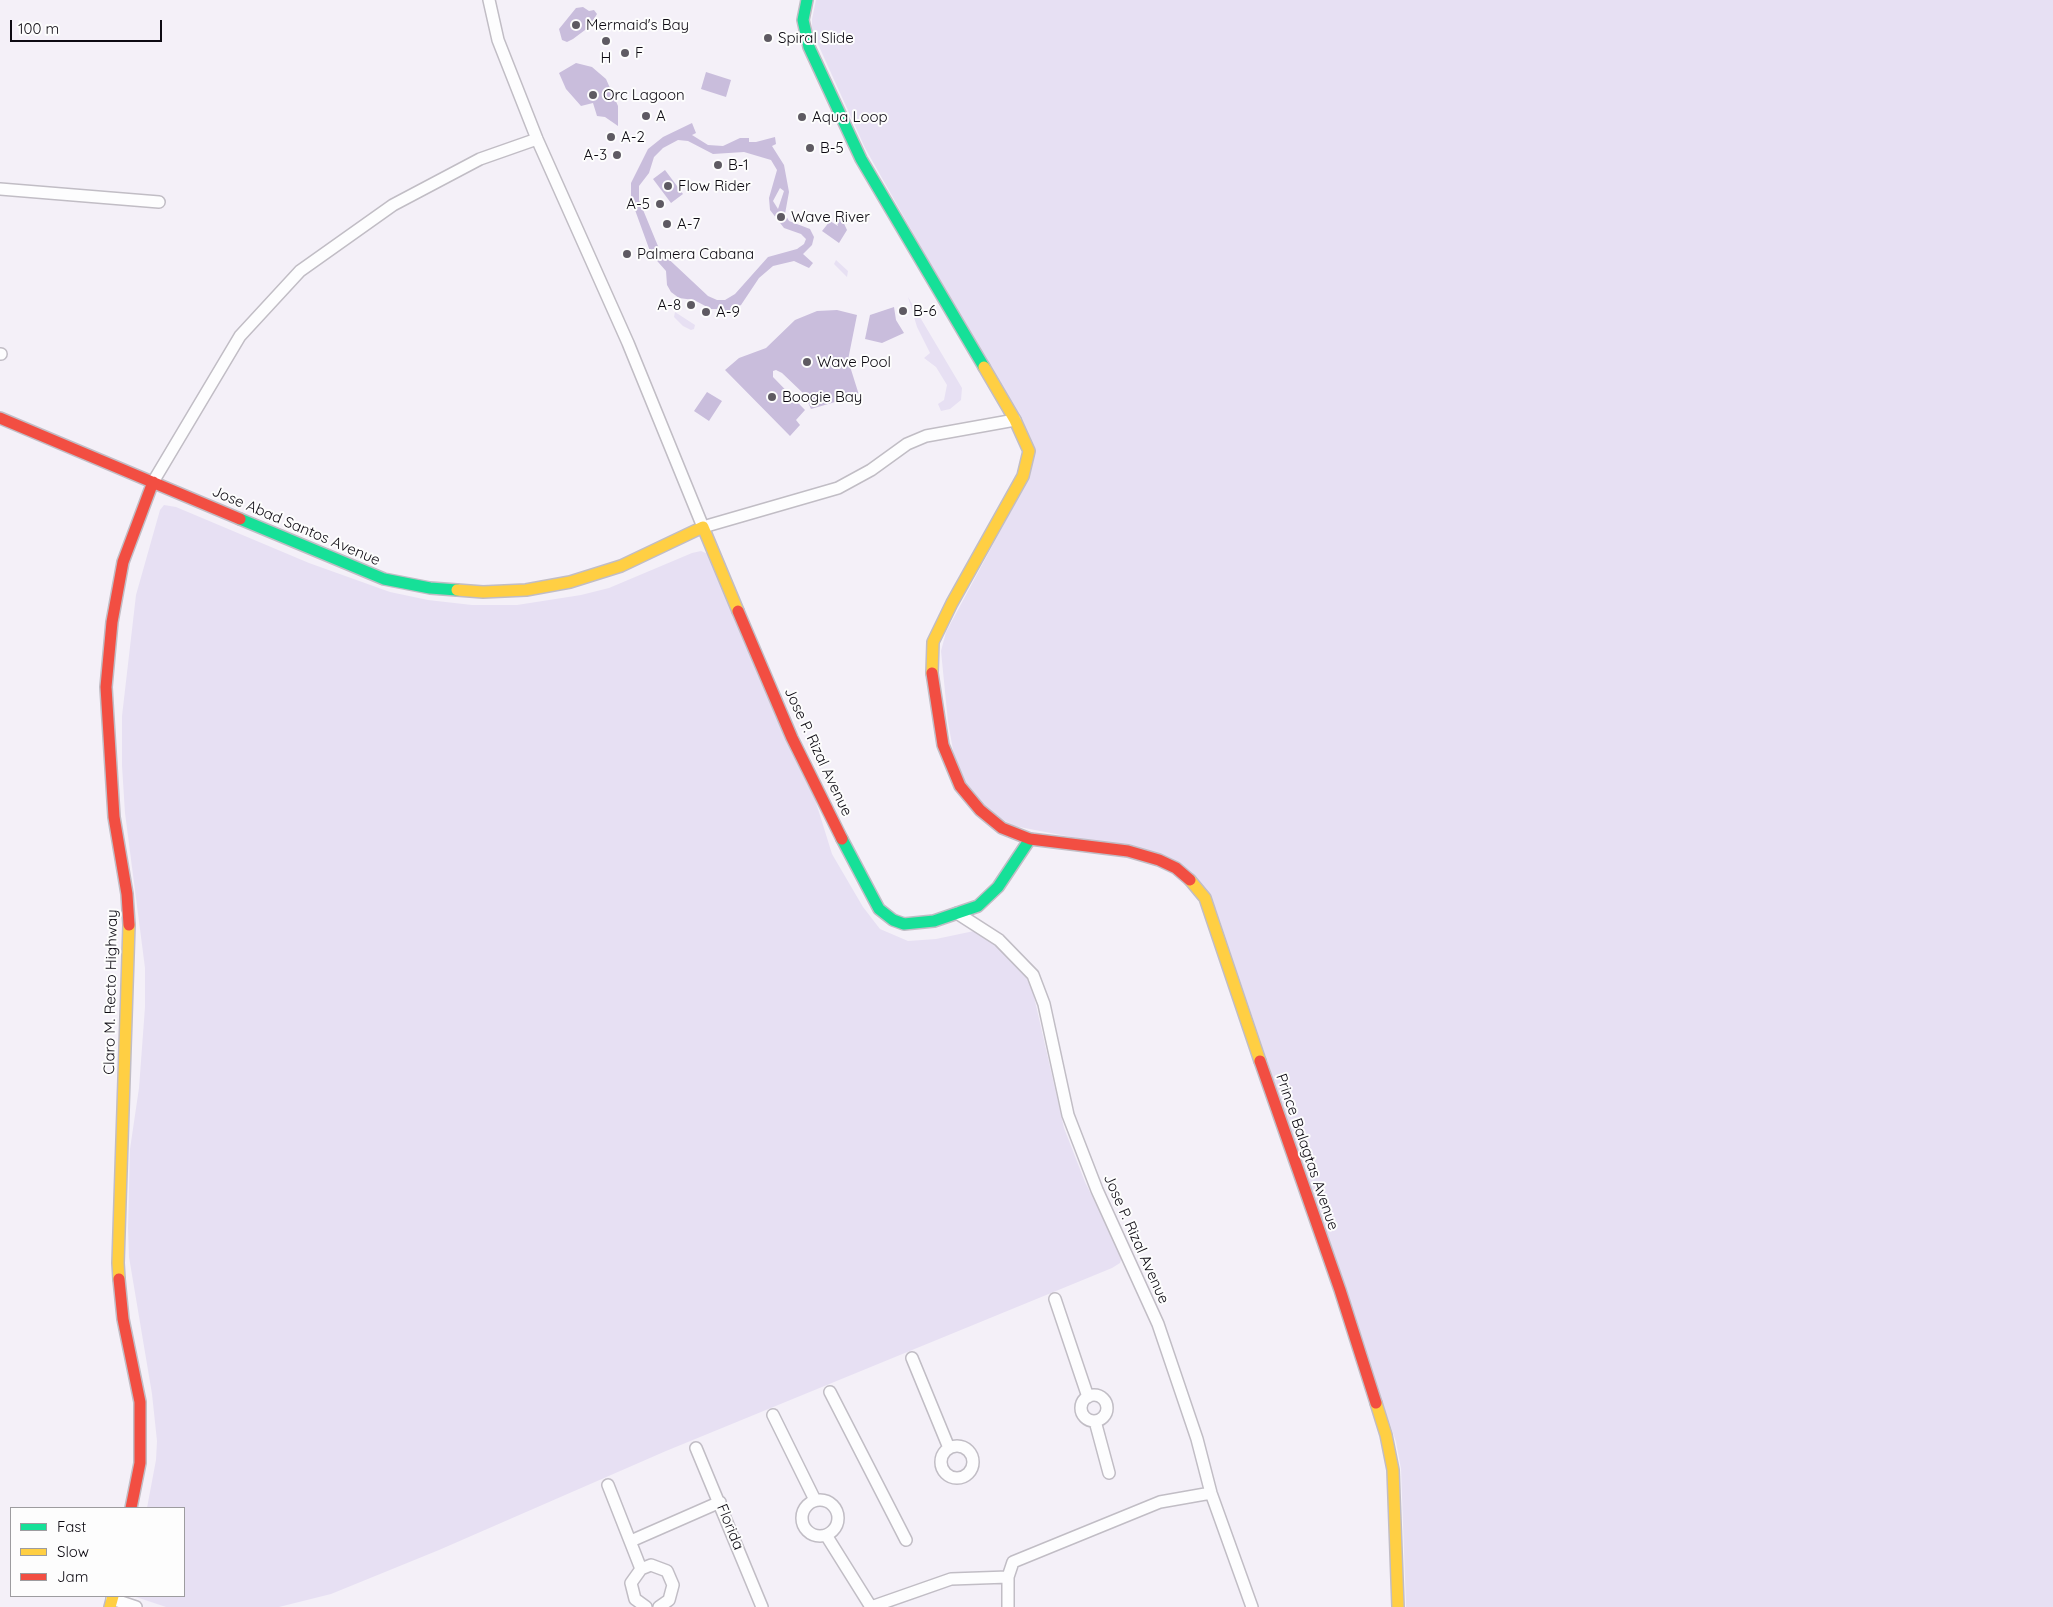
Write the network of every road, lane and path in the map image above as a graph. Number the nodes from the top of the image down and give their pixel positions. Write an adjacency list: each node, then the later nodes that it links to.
1 (489, 0): 3 (street)
2 (807, 0): 7 (main road, Prince Balagtas Avenue)
3 (537, 139): 8 (street); 9 (street)
4 (0, 190): 5 (street)
5 (159, 202)
6 (0, 418): 8 (main road, Jose Abad Santos Avenue)
7 (1015, 420): 9 (street); 10 (main road, Prince Balagtas Avenue)
8 (153, 482): 9 (main road, Jose Abad Santos Avenue); 25 (main road, Claro M. Recto Highway)
9 (703, 527): 11 (main road, Jose P. Rizal Avenue)
10 (1030, 839): 11 (main road, Jose P. Rizal Avenue); 39 (main road, Prince Balagtas Avenue)
11 (957, 913): 22 (street, Jose P. Rizal Avenue)
12 (1055, 1299): 15 (street)
13 (912, 1358): 19 (street)
14 (830, 1392): 27 (street)
15 (1088, 1396): 17 (street); 17 (street)
16 (773, 1415): 23 (street)
17 (1095, 1421): 20 (street)
18 (696, 1448): 24 (street, Florida)
19 (949, 1448)
20 (1109, 1473)
21 (608, 1485): 28 (street)
22 (1212, 1493): 30 (street); 38 (street, Jose P. Rizal Avenue)
23 (815, 1500): 26 (street); 26 (street)
24 (720, 1502): 28 (street); 35 (street, Florida)
25 (131, 1507)
26 (826, 1535): 36 (street)
27 (906, 1540)
28 (631, 1541): 29 (street)
29 (640, 1569): 33 (street); 34 (street)
30 (1008, 1577): 36 (street); 37 (street)
31 (112, 1601): 32 (street)
32 (136, 1607)
33 (646, 1607)
34 (659, 1607)
35 (762, 1607)
36 (871, 1607)
37 (1008, 1607)
38 (1252, 1607)
39 (1398, 1607)

